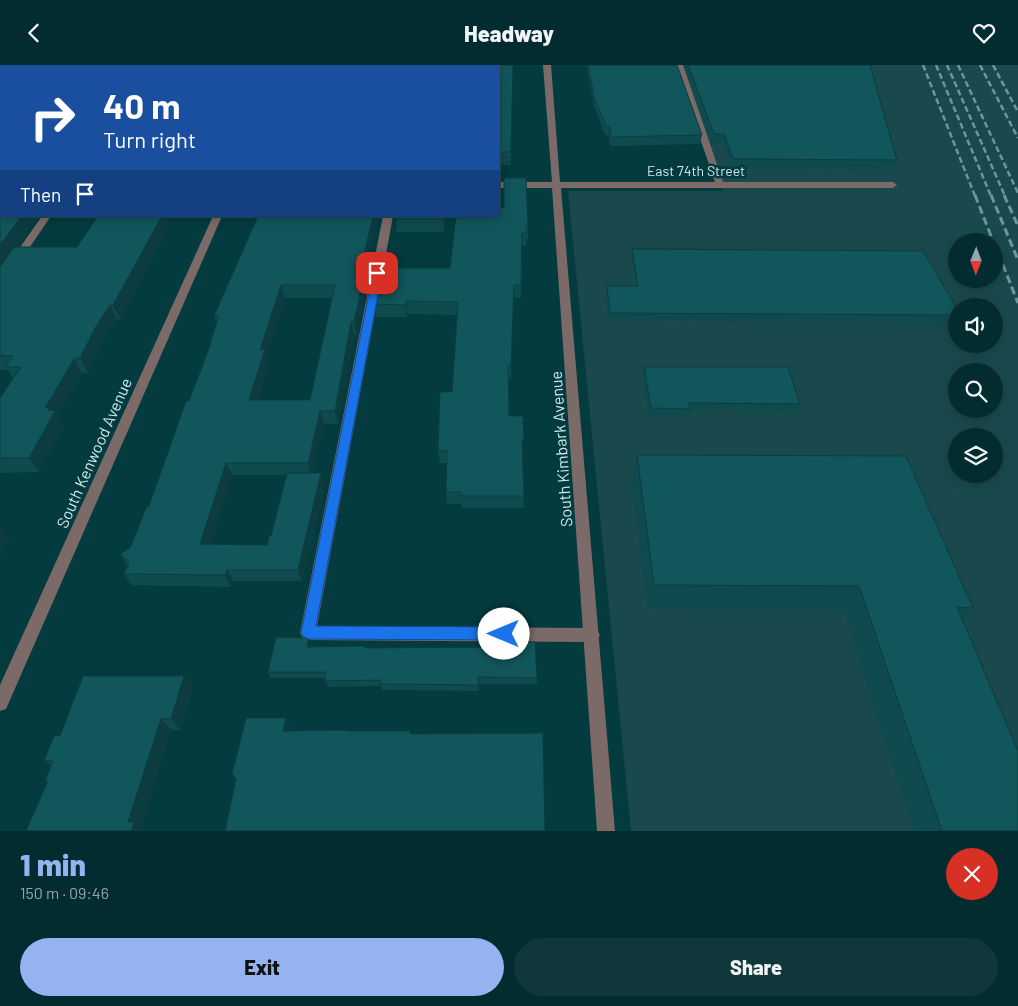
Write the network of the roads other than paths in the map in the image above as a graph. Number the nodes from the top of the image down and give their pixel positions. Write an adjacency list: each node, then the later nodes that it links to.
1 (547, 65): 4 (street, South Kimbark Avenue)
2 (679, 65): 5 (street)
3 (500, 185): 4 (street, East 74th Street)
4 (556, 185): 5 (street, East 74th Street); 11 (street, South Kimbark Avenue)
5 (720, 185): 6 (street, East 74th Street)
6 (893, 185)
7 (46, 217): 10 (street)
8 (218, 217): 12 (street, South Kenwood Avenue)
9 (388, 217): 11 (street)
10 (0, 283)
11 (592, 635): 13 (street, South Kimbark Avenue)
12 (0, 703)
13 (606, 831)

